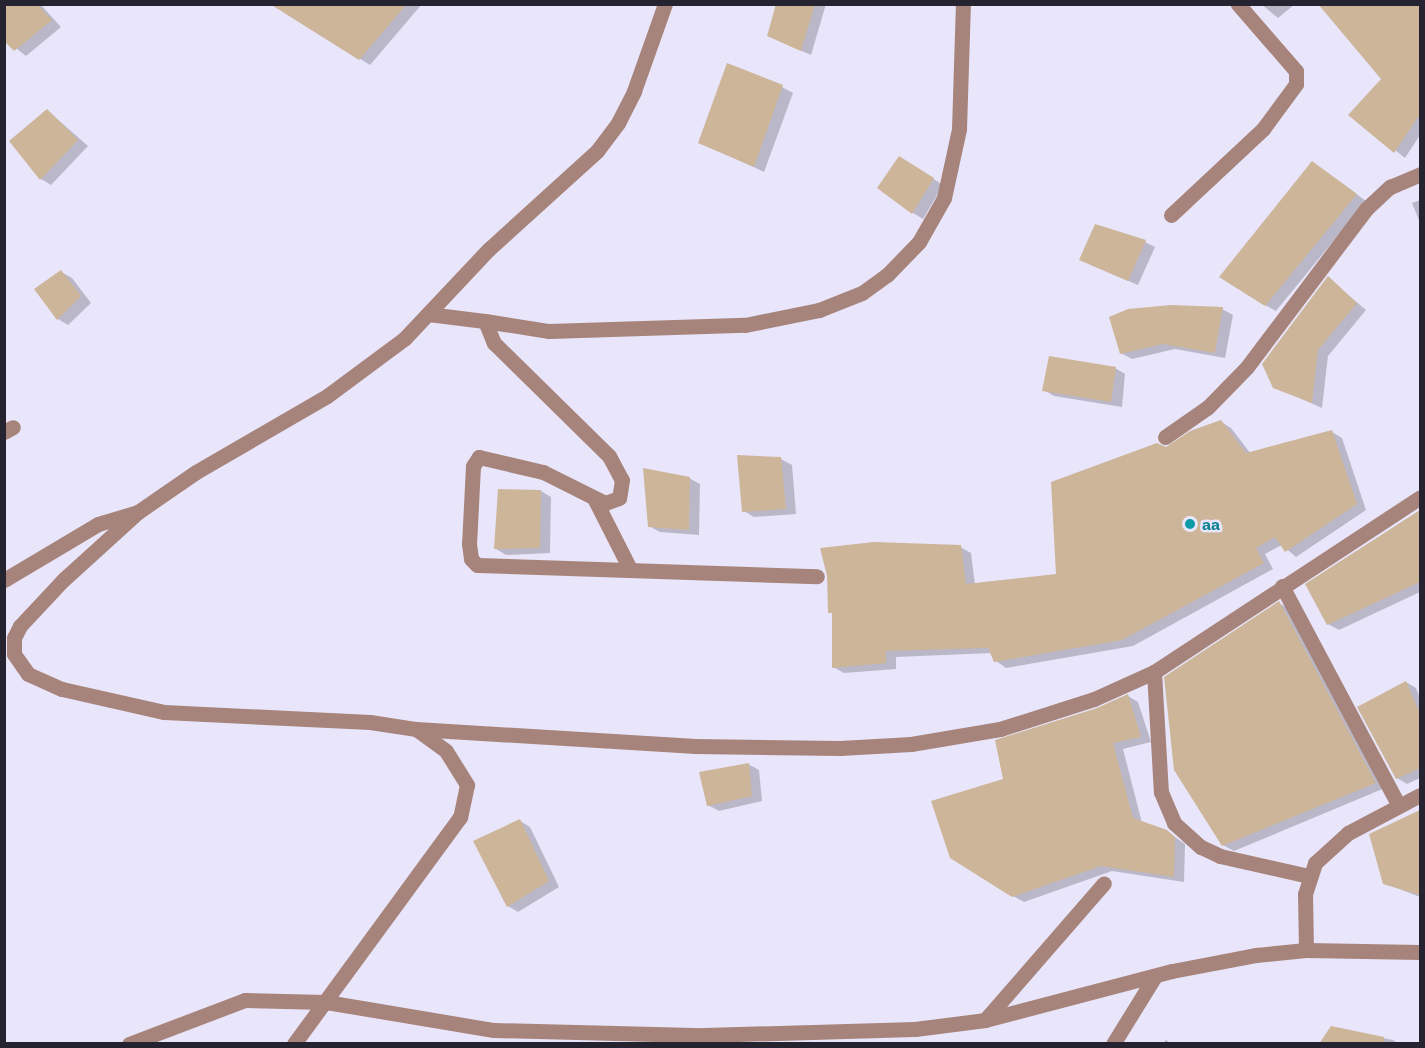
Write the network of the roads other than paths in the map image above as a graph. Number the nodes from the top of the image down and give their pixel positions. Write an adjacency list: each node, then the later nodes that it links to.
1 (665, 4): 6 (street)
2 (963, 4): 7 (street)
3 (1238, 4): 5 (street)
4 (1420, 174): 8 (street)
5 (1171, 215)
6 (428, 314): 7 (street); 11 (street)
7 (485, 321): 10 (street)
8 (1165, 437)
9 (1420, 497): 15 (street)
10 (595, 500): 12 (street); 12 (street)
11 (138, 512): 14 (street); 17 (street)
12 (630, 569): 13 (street)
13 (817, 576)
14 (4, 580)
15 (1282, 586): 16 (street); 19 (street)
16 (1154, 672): 17 (street); 20 (street)
17 (416, 729): 25 (street)
18 (1420, 795): 19 (street)
19 (1398, 804): 20 (street)
20 (1309, 876): 22 (street)
21 (1104, 883): 26 (street)
22 (1306, 950): 23 (street); 24 (street)
23 (1420, 952)
24 (1155, 976): 26 (street); 30 (street)
25 (326, 1002): 27 (street); 28 (street); 29 (street)
26 (985, 1020): 27 (street)
27 (584, 1039)
28 (129, 1044)
29 (294, 1044)
30 (1113, 1044)

